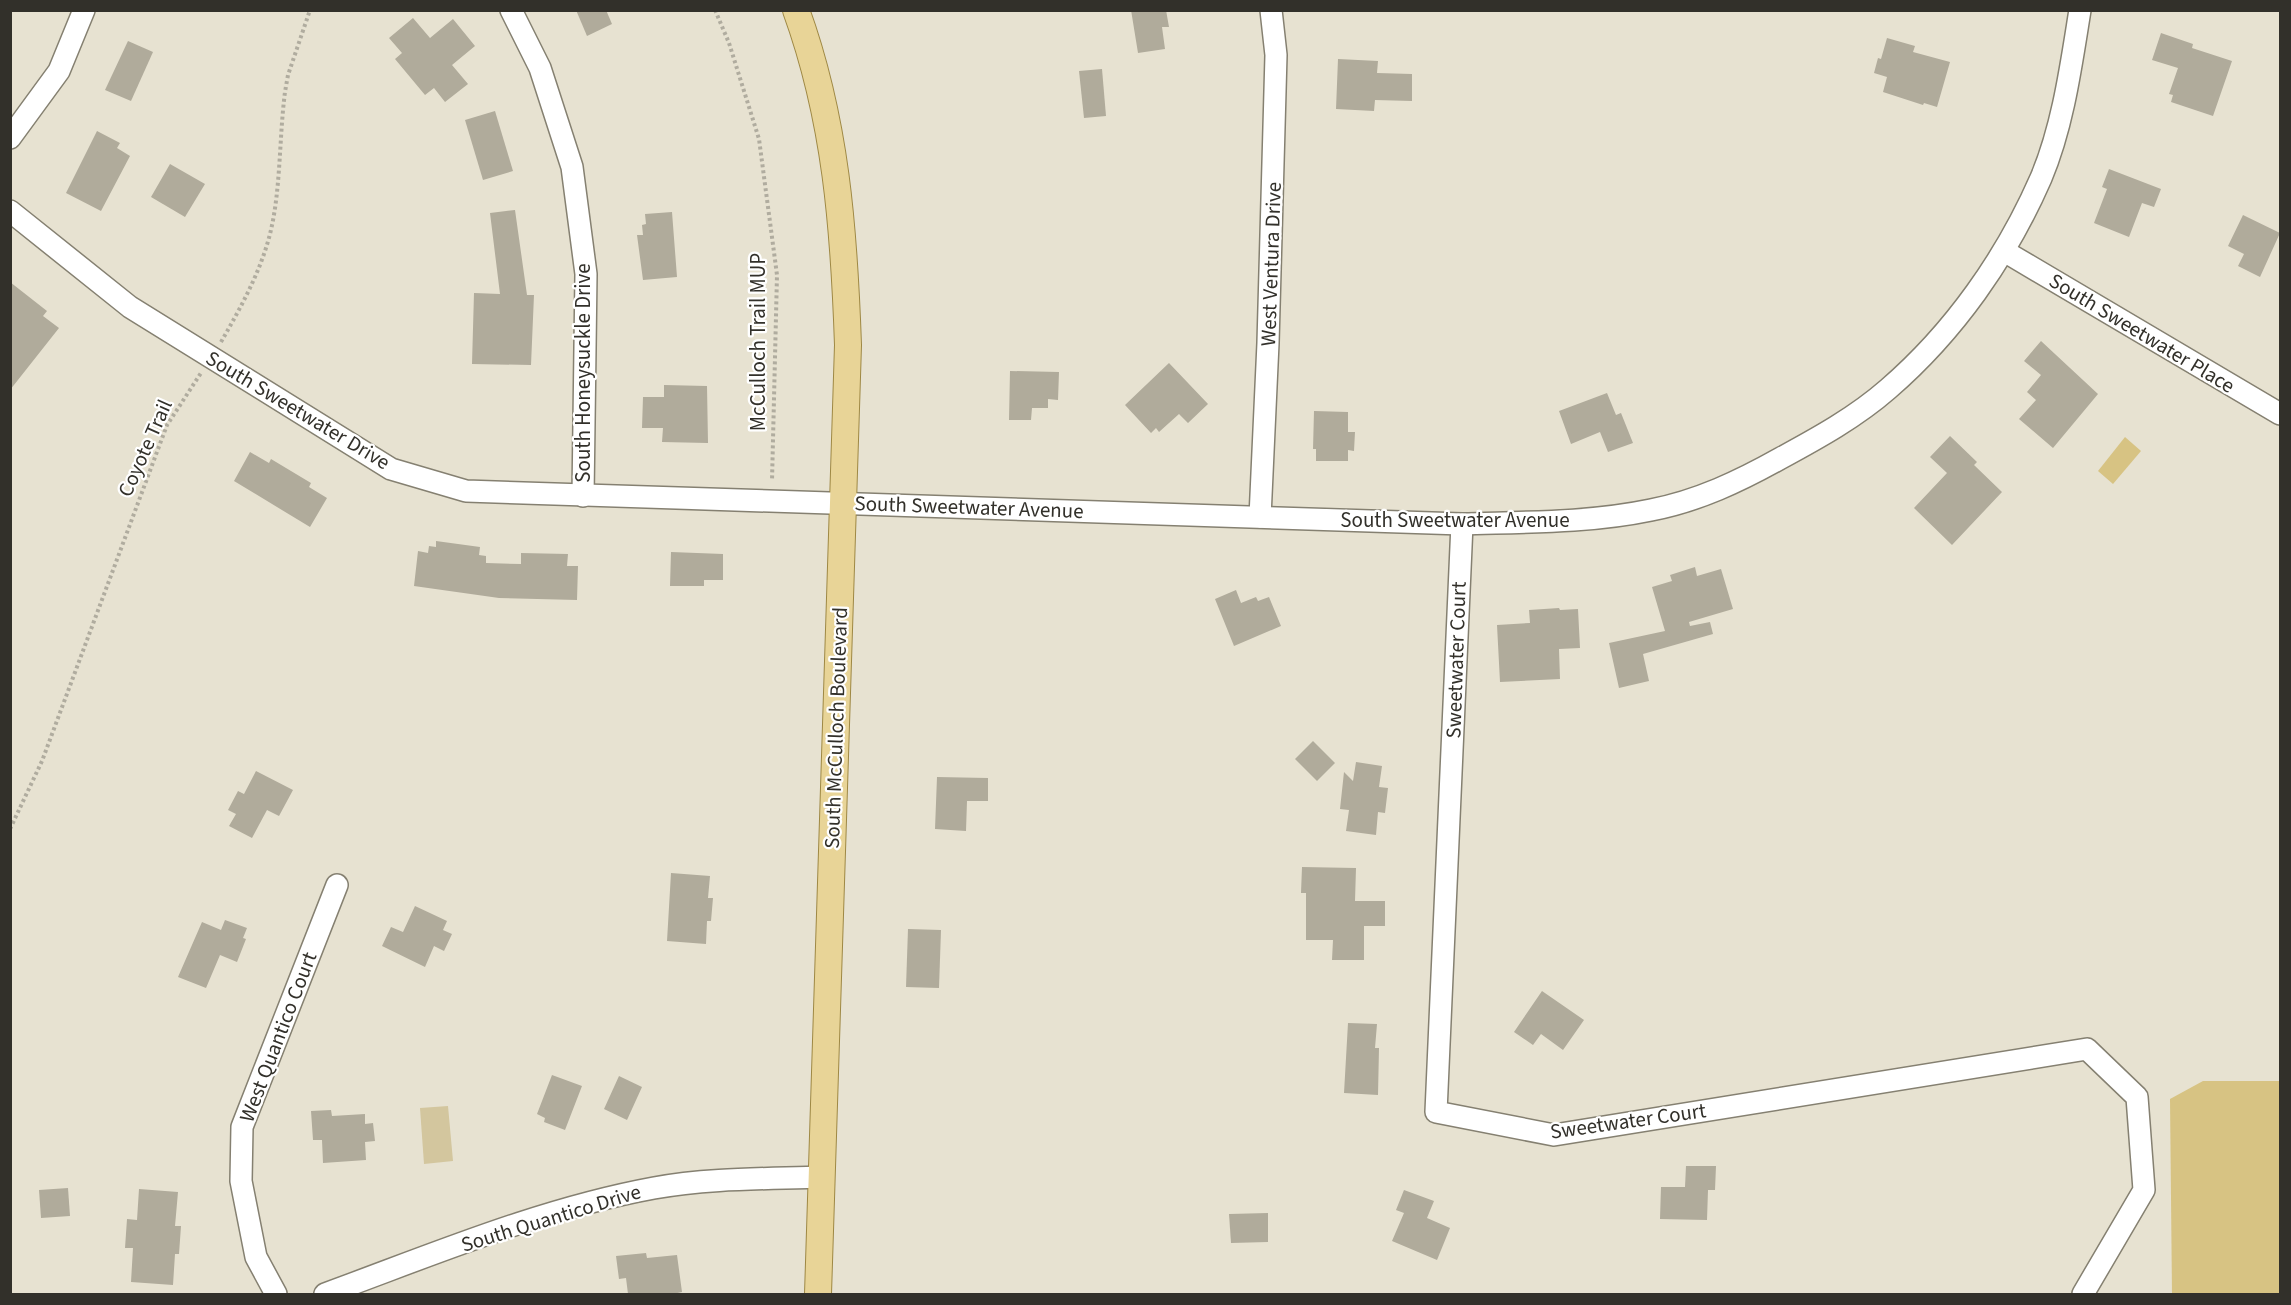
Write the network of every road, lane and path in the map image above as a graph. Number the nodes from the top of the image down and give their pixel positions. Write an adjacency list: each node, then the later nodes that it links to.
1 (84, 10): 8 (street)
2 (310, 10): 11 (path, Coyote Trail)
3 (511, 10): 13 (street, South Honeysuckle Drive)
4 (715, 10): 14 (path, McCulloch Trail MUP)
5 (796, 10): 15 (main road, South McCulloch Boulevard)
6 (1271, 10): 16 (street, West Ventura Drive)
7 (2080, 10): 10 (street, South Sweetwater Avenue)
8 (10, 138)
9 (10, 211): 11 (street, South Sweetwater Drive)
10 (2004, 251): 12 (street, South Sweetwater Place); 17 (street, South Sweetwater Avenue)
11 (212, 358): 13 (street, South Sweetwater Drive); 18 (path, Coyote Trail)
12 (2280, 414)
13 (583, 496): 14 (street, South Sweetwater Drive)
14 (772, 501): 15 (street, South Sweetwater Drive)
15 (844, 503): 16 (street, South Sweetwater Avenue); 20 (main road, South McCulloch Boulevard)
16 (1260, 517): 17 (street, South Sweetwater Avenue)
17 (1462, 524): 24 (street, Sweetwater Court)
18 (10, 829)
19 (337, 885): 21 (street, West Quantico Court)
20 (822, 1177): 22 (street, South Quantico Drive); 23 (main road, South McCulloch Boulevard)
21 (276, 1294)
22 (325, 1294)
23 (818, 1294)
24 (2083, 1294)

